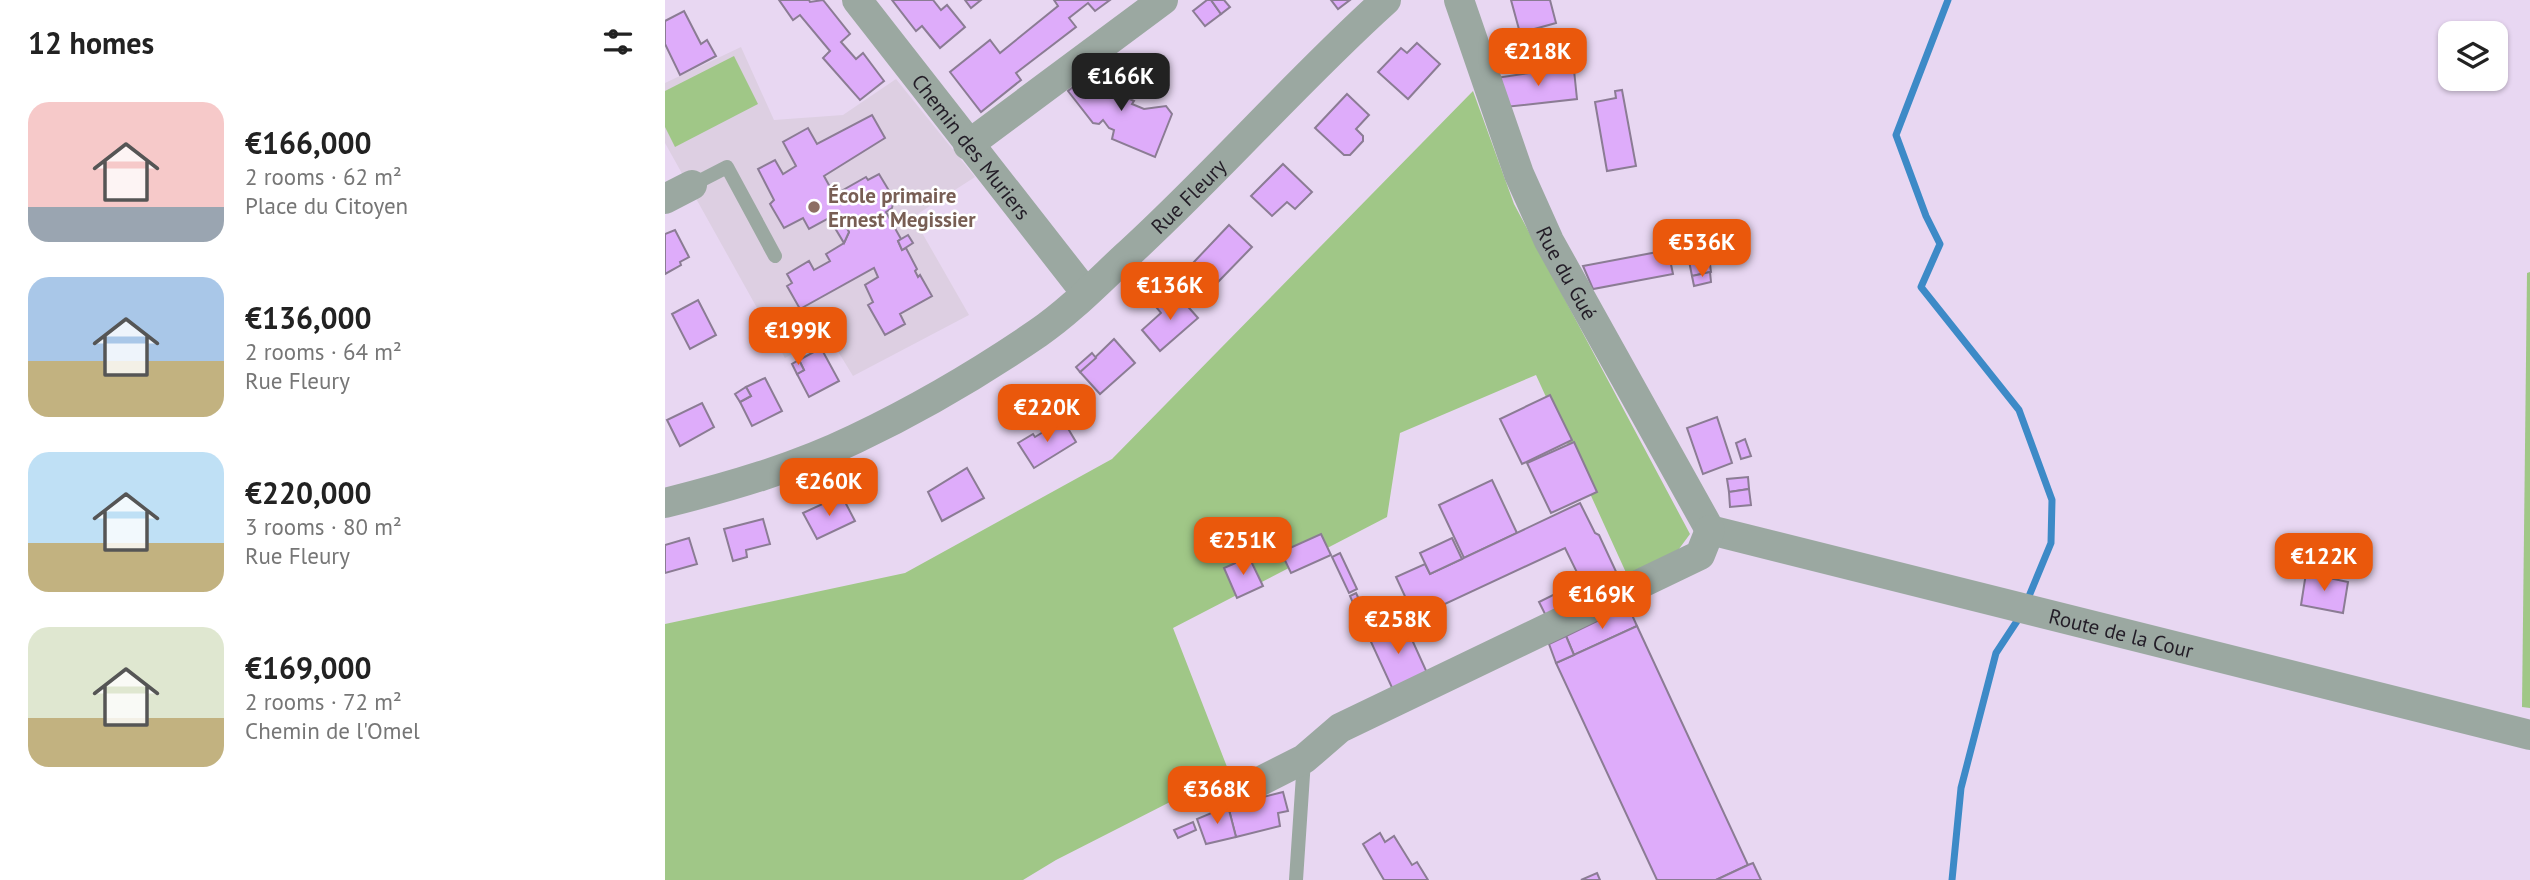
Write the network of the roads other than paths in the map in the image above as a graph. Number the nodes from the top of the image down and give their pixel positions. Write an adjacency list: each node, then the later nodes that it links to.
1 (857, 0): 5 (street, Chemin des Muriers)
2 (1163, 0): 5 (street)
3 (1386, 0): 9 (street, Rue Fleury)
4 (1459, 0): 11 (street, Rue du Gué)
5 (968, 145): 9 (street, Chemin des Muriers)
6 (692, 185): 7 (street); 8 (lane)
7 (665, 199)
8 (775, 256)
9 (1086, 293): 10 (street, Rue Fleury)
10 (665, 503)
11 (1710, 530): 12 (street, Route de la Cour); 13 (street)
12 (2530, 735)
13 (1304, 759): 14 (street); 15 (lane)
14 (1241, 791)
15 (1296, 880)

